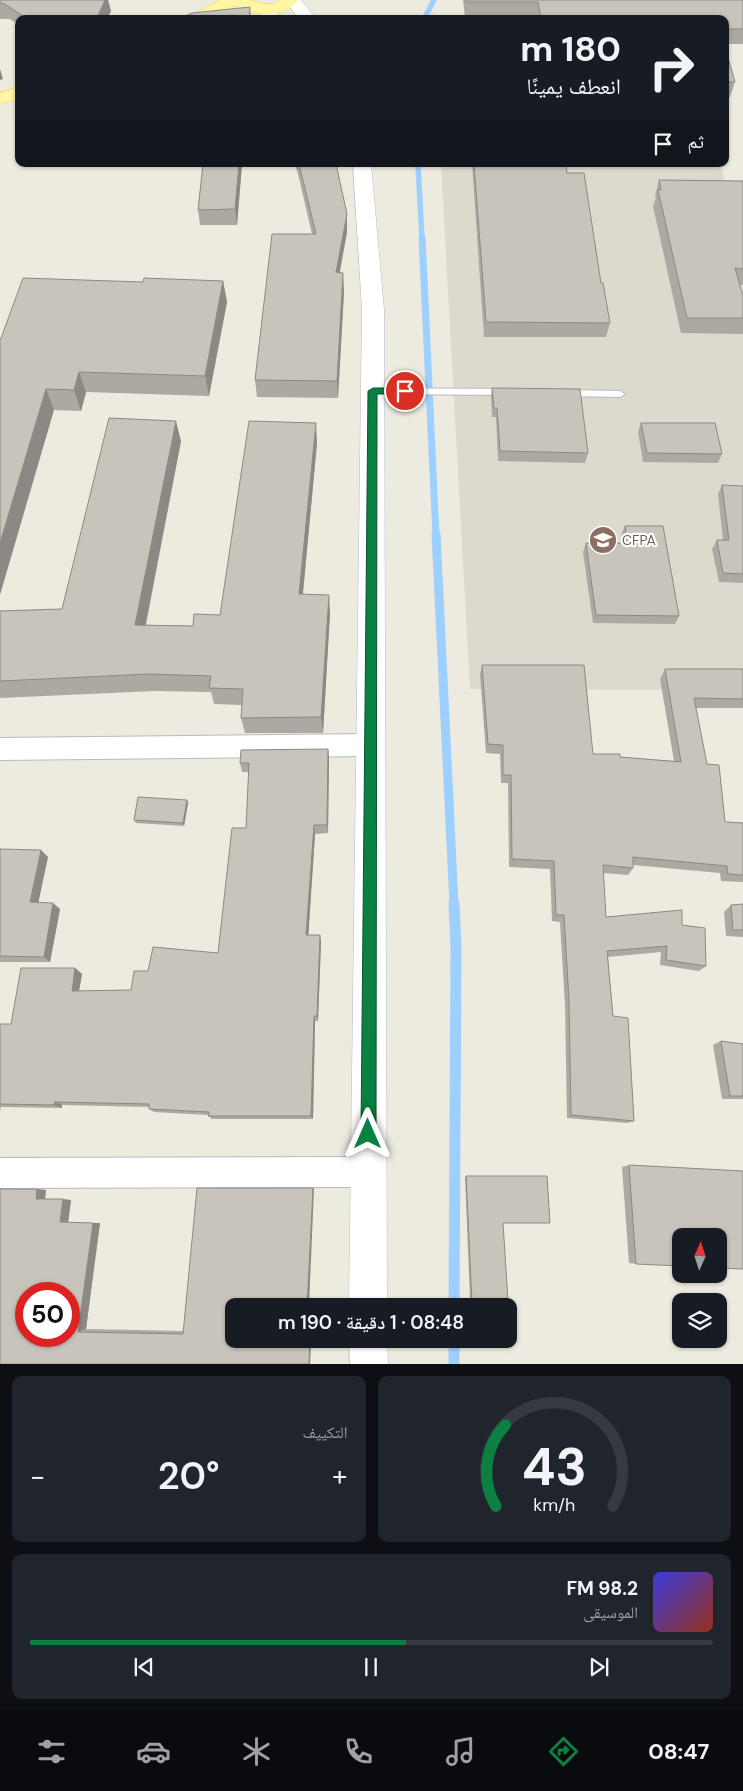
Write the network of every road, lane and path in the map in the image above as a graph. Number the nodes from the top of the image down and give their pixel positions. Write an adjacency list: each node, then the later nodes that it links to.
1 (232, 0): 5 (main road)
2 (238, 0): 4 (main road)
3 (292, 0): 4 (main road); 7 (main road)
4 (265, 12): 6 (main road)
5 (205, 15)
6 (239, 15)
7 (305, 15)
8 (15, 93): 9 (main road)
9 (0, 99)
10 (362, 167): 11 (main road)
11 (373, 391): 12 (lane); 15 (main road)
12 (513, 392)
13 (562, 393): 14 (lane)
14 (620, 394)
15 (372, 745): 16 (street); 18 (main road)
16 (0, 749)
17 (0, 1172): 18 (street)
18 (368, 1172): 19 (main road)
19 (368, 1298)
20 (368, 1348): 21 (main road)
21 (368, 1364)

